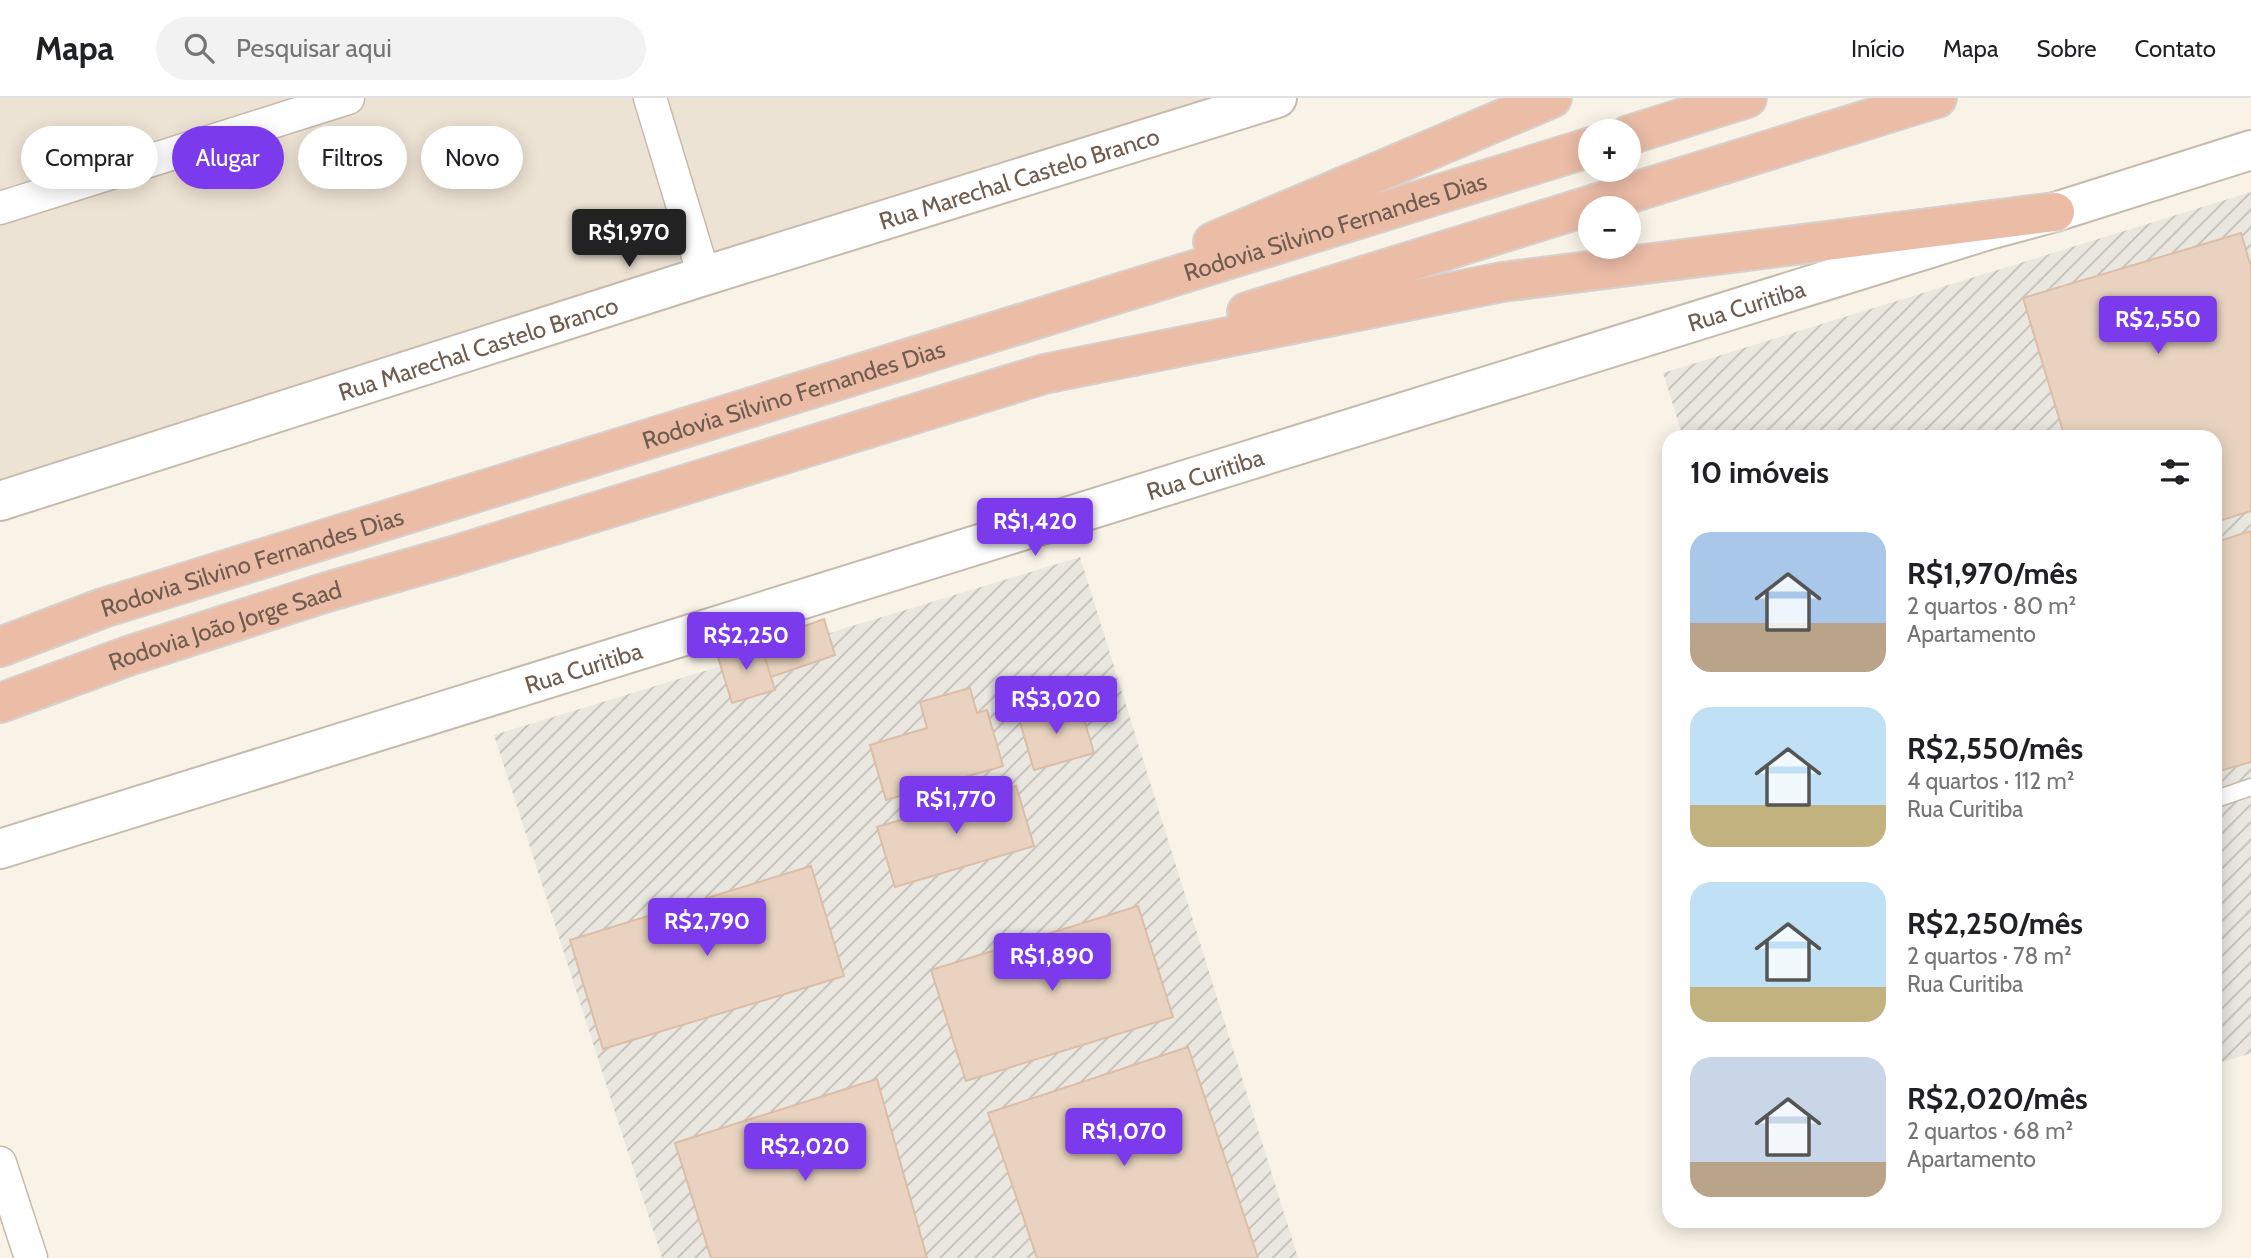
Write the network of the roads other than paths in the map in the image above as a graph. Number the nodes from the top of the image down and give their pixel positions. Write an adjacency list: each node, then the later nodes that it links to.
1 (348, 98): 10 (street)
2 (650, 98): 12 (street)
3 (1277, 98): 12 (street, Rua Marechal Castelo Branco)
4 (1552, 98): 13 (highway)
5 (1747, 98): 7 (highway)
6 (1937, 98): 14 (highway)
7 (1641, 131)
8 (2251, 150): 11 (street, Rua Curitiba)
9 (1578, 151): 13 (highway, Rodovia Silvino Fernandes Dias)
10 (0, 208)
11 (2055, 212): 14 (highway); 20 (street, Rua Curitiba)
12 (704, 276): 15 (street, Rua Marechal Castelo Branco)
13 (1035, 320): 16 (highway, Rodovia Silvino Fernandes Dias)
14 (1044, 374): 17 (highway, Rodovia João Jorge Saad)
15 (0, 501)
16 (0, 648)
17 (0, 703)
18 (2251, 787): 19 (lane)
19 (2222, 797)
20 (0, 849)
21 (0, 1163): 22 (street)
22 (32, 1258)

